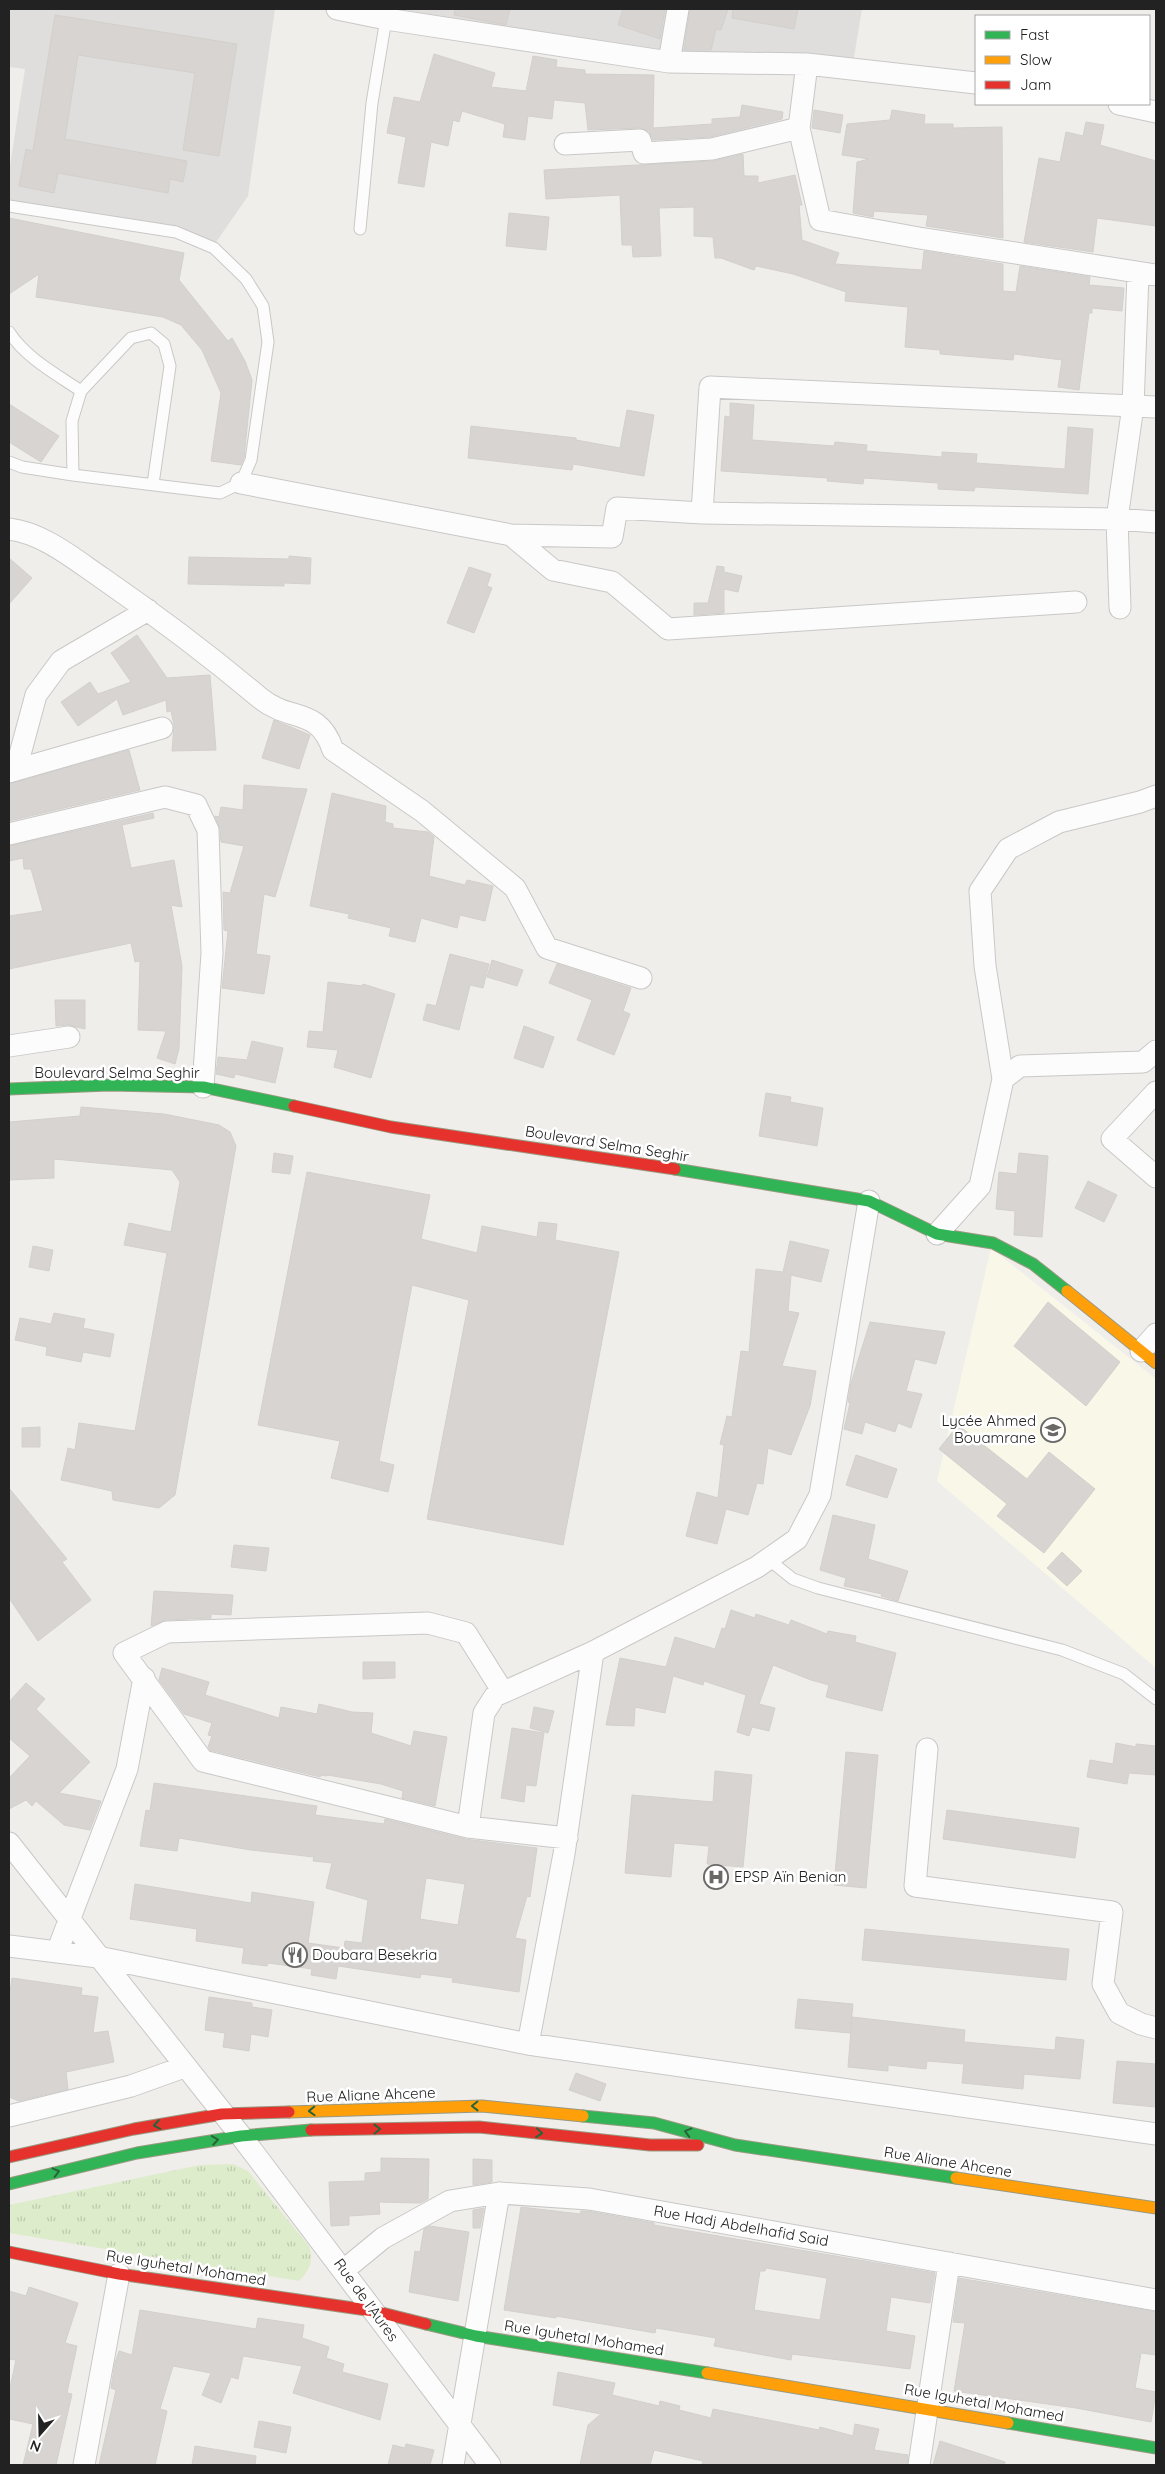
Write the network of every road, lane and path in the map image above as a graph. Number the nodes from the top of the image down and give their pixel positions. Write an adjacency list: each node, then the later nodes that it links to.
1 (678, 9): 4 (street)
2 (349, 10): 3 (street)
3 (386, 19): 4 (street); 12 (lane)
4 (669, 62): 5 (street)
5 (808, 64): 6 (street); 9 (street)
6 (975, 84)
7 (1124, 105): 8 (street)
8 (1156, 112)
9 (799, 128): 10 (street); 13 (street)
10 (565, 144)
11 (9, 206): 20 (lane)
12 (360, 230)
13 (1147, 274): 16 (street)
14 (9, 332): 15 (lane)
15 (81, 391): 19 (lane); 21 (lane)
16 (1133, 406): 17 (street); 22 (street); 23 (street)
17 (1156, 407)
18 (9, 462): 19 (lane)
19 (73, 475): 21 (lane)
20 (241, 483): 21 (lane); 26 (street)
21 (153, 484)
22 (702, 513): 23 (street); 26 (street)
23 (1117, 519): 24 (street); 28 (street)
24 (1156, 522)
25 (9, 529): 29 (street)
26 (511, 535): 27 (street)
27 (1076, 602)
28 (1120, 608)
29 (148, 610): 31 (street); 34 (street)
30 (162, 728): 31 (street)
31 (12, 770)
32 (1156, 796): 38 (street)
33 (9, 834): 39 (street)
34 (641, 978)
35 (69, 1037): 36 (street)
36 (9, 1046)
37 (1156, 1051): 38 (street)
38 (1003, 1079): 44 (street)
39 (203, 1087): 40 (main road, Boulevard Selma Seghir); 43 (main road, Boulevard Selma Seghir)
40 (9, 1089)
41 (1156, 1092): 42 (street)
42 (1156, 1176)
43 (869, 1201): 44 (main road, Boulevard Selma Seghir); 47 (street)
44 (937, 1234): 46 (main road, Boulevard Selma Seghir)
45 (1156, 1334): 46 (street)
46 (1148, 1357)
47 (768, 1559): 48 (street); 51 (lane)
48 (593, 1652): 50 (street); 54 (street)
49 (144, 1678): 50 (street); 53 (street); 56 (street)
50 (503, 1692): 53 (street)
51 (1156, 1699)
52 (927, 1749): 60 (street)
53 (468, 1827): 54 (street)
54 (567, 1838): 61 (street)
55 (9, 1843): 56 (street, Rue de l'Aures)
56 (70, 1921): 58 (street); 59 (street, Rue de l'Aures)
57 (9, 1946): 58 (street)
58 (57, 1952): 59 (street)
59 (98, 1957): 61 (street); 62 (street, Rue de l'Aures)
60 (1156, 2028)
61 (528, 2044): 65 (street)
62 (184, 2067): 63 (street, Rue de l'Aures); 64 (street)
63 (222, 2114): 66 (street, Rue de l'Aures); 67 (main road, Rue Aliane Ahcene, one-way to 63); 68 (main road, Rue Aliane Ahcene, one-way to 68)
64 (9, 2116)
65 (1156, 2134)
66 (241, 2136): 67 (main road, Rue Aliane Ahcene, one-way to 67); 69 (main road, Rue Aliane Ahcene, one-way to 66); 74 (street, Rue de l'Aures)
67 (735, 2145): 71 (main road, Rue Aliane Ahcene)
68 (9, 2157)
69 (9, 2184)
70 (499, 2193): 73 (street, Rue Hadj Abdelhafid Said); 74 (street, Rue Hadj Abdelhafid Said); 78 (street)
71 (1156, 2208)
72 (9, 2252): 75 (main road, Rue Iguhetal Mohamed)
73 (949, 2263): 76 (street, Rue Hadj Abdelhafid Said); 79 (street)
74 (344, 2270): 77 (street, Rue de l'Aures)
75 (119, 2274): 77 (main road, Rue Iguhetal Mohamed); 82 (street)
76 (1156, 2300)
77 (374, 2311): 78 (main road, Rue Iguhetal Mohamed); 80 (street, Rue de l'Aures)
78 (476, 2336): 79 (main road, Rue Iguhetal Mohamed); 80 (street)
79 (928, 2409): 81 (main road, Rue Iguhetal Mohamed); 85 (street)
80 (460, 2426): 83 (street); 84 (street, Rue de l'Aures)
81 (1156, 2448)
82 (84, 2465)
83 (453, 2465)
84 (490, 2465)
85 (918, 2465)

